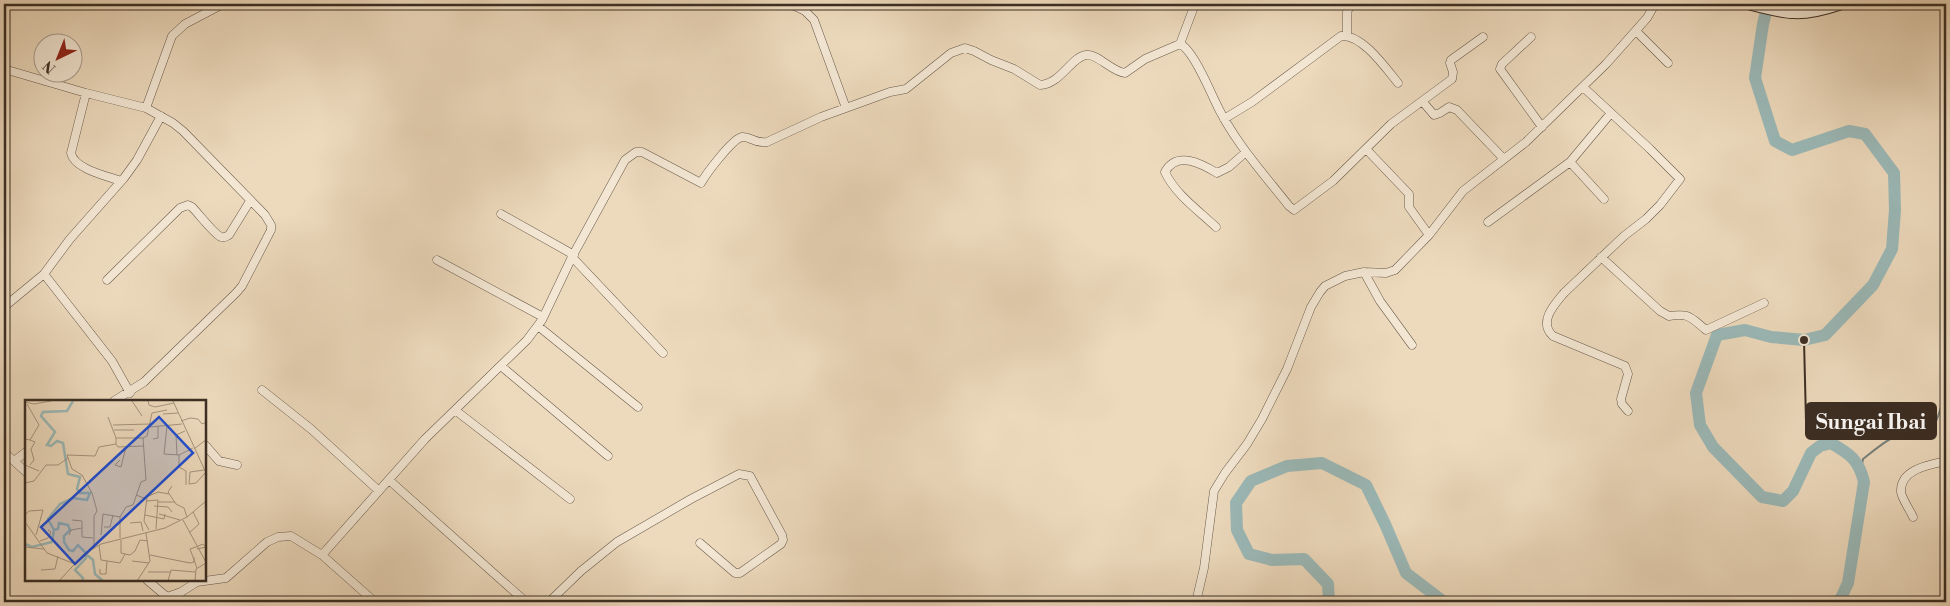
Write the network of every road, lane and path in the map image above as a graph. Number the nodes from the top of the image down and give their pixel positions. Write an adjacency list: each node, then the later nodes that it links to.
1 (223, 4): 19 (street)
2 (790, 4): 20 (street)
3 (1195, 4): 12 (street)
4 (1351, 4): 9 (street)
5 (1655, 4): 8 (street)
6 (1840, 4): 7 (main road)
7 (1754, 5)
8 (1636, 31): 13 (street); 16 (street)
9 (1347, 35): 15 (street); 23 (street)
10 (1483, 37): 18 (street)
11 (1531, 37): 24 (street)
12 (1180, 44): 20 (street); 23 (street)
13 (1668, 63)
14 (4, 69): 17 (street)
15 (1398, 83)
16 (1583, 87): 21 (street); 24 (street)
17 (86, 93): 19 (street); 29 (street)
18 (1423, 102): 25 (street); 27 (street)
19 (146, 108): 22 (street)
20 (846, 108): 36 (street)
21 (1611, 113): 28 (street); 37 (street)
22 (161, 116): 29 (street); 31 (street)
23 (1224, 119): 26 (street)
24 (1542, 127): 27 (street)
25 (1366, 148): 26 (street); 35 (street)
26 (1246, 152): 34 (street)
27 (1503, 158): 35 (street)
28 (1570, 162): 30 (street); 33 (street)
29 (121, 181): 40 (street)
30 (1604, 199)
31 (250, 201): 41 (street); 50 (street)
32 (501, 214): 36 (street)
33 (1488, 222)
34 (1216, 227)
35 (1430, 235): 39 (street)
36 (573, 256): 44 (street); 47 (street)
37 (1601, 257): 42 (street); 54 (street)
38 (437, 260): 44 (street)
39 (1364, 272): 46 (street); 76 (street)
40 (44, 274): 43 (street); 50 (street)
41 (107, 280)
42 (1764, 303)
43 (4, 307)
44 (543, 317): 45 (street)
45 (538, 326): 48 (street); 52 (street)
46 (1412, 345)
47 (662, 353)
48 (501, 366): 53 (street); 58 (street)
49 (262, 390): 64 (street)
50 (130, 393): 51 (street)
51 (116, 400)
52 (638, 406)
53 (455, 410): 63 (street); 65 (street)
54 (1628, 411)
55 (206, 446): 61 (street)
56 (4, 452): 59 (street)
57 (25, 453): 59 (street)
58 (608, 456)
59 (14, 461): 62 (street)
60 (1946, 461): 66 (street)
61 (237, 465)
62 (25, 471)
63 (389, 480): 64 (street); 74 (street)
64 (380, 491): 68 (street)
65 (570, 499)
66 (1913, 517)
67 (700, 543): 75 (street)
68 (322, 555): 70 (street); 73 (street)
69 (148, 581): 71 (street)
70 (176, 594): 71 (street); 72 (street)
71 (164, 600)
72 (185, 602)
73 (376, 602)
74 (526, 602)
75 (549, 602)
76 (1196, 602)

